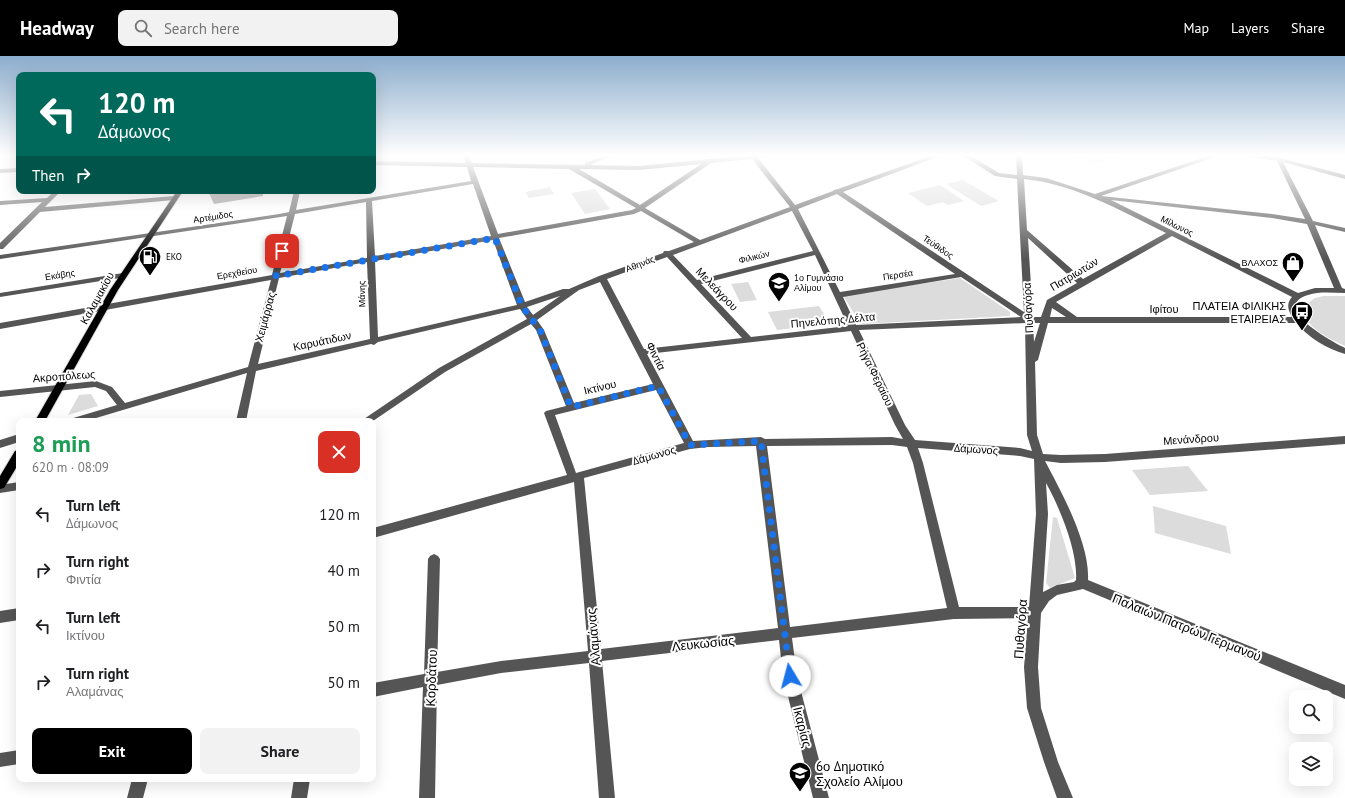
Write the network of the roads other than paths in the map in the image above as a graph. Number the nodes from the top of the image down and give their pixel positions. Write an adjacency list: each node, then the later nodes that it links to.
1 (427, 190): 17 (street, Αρτέμιδος)
2 (478, 190): 29 (street)
3 (610, 190): 20 (street)
4 (668, 190): 20 (street, Ερεχθείου)
5 (779, 190): 21 (street, Ρήγα Φεραίου)
6 (840, 190): 11 (street, Αθηνάς)
7 (1022, 190): 25 (street, Πυθαγόρα)
8 (1076, 190): 15 (street, Μίλωνος)
9 (1119, 190): 15 (street)
10 (1294, 190): 24 (street)
11 (836, 191): 21 (street, Αθηνάς); 37 (street, Τεύθιδος)
12 (55, 194): 18 (street)
13 (177, 194): 16 (main road, Καλαμακίου)
14 (296, 194): 23 (street, Χειμάρρας)
15 (1098, 197): 24 (street); 27 (street, Μίλωνος)
16 (174, 198): 22 (street); 28 (main road, Καλαμακίου)
17 (369, 199): 23 (street, Αρτέμιδος); 35 (street, Μάνης)
18 (49, 200): 19 (street); 22 (street)
19 (0, 203)
20 (642, 208): 29 (street, Ερεχθείου); 30 (street)
21 (794, 208): 30 (street, Αθηνάς); 32 (street, Ρήγα Φεραίου)
22 (39, 210): 31 (street)
23 (291, 213): 28 (street, Αρτέμιδος); 38 (street, Χειμάρρας)
24 (1310, 222): 26 (street); 43 (street)
25 (1023, 230): 41 (street); 51 (street, Πυθαγόρα)
26 (1345, 230)
27 (1172, 233): 41 (street, Πατριωτών); 46 (street, Μίλωνος)
28 (149, 236): 34 (street, Αρτέμιδος); 36 (main road, Καλαμακίου)
29 (495, 238): 35 (street, Ερεχθείου); 48 (street)
30 (699, 242): 33 (street, Αθηνάς)
31 (0, 247)
32 (817, 252): 40 (street, Φιλικών); 45 (street, Ρήγα Φεραίου)
33 (667, 253): 39 (street, Αθηνάς); 40 (street, Μελεάγρου)
34 (0, 257)
35 (371, 259): 38 (street, Ερεχθείου); 58 (street, Μάνης)
36 (123, 275): 44 (street, Εκάβης); 49 (main road, Καλαμακίου)
37 (962, 275): 45 (street, Περσέα); 51 (street, Τεύθιδος)
38 (276, 276): 49 (street, Ερεχθείου); 61 (street, Χειμάρρας)
39 (602, 278): 42 (street, Αθηνάς); 60 (street, Φιντία)
40 (696, 283): 57 (street, Μελεάγρου)
41 (1082, 283): 47 (street, Πατριωτών)
42 (576, 288): 48 (street, Καρυάτιδων); 50 (street, Αθηνάς)
43 (1342, 291): 46 (street)
44 (0, 295)
45 (838, 295): 56 (street, Ρήγα Φεραίου)
46 (1297, 296): 54 (street)
47 (1050, 302): 52 (street, Πατριωτών); 53 (street, Πυθαγόρα)
48 (522, 306): 50 (street); 58 (street, Καρυάτιδων)
49 (105, 307): 55 (street, Ερεχθείου); 64 (main road, Καλαμακίου)
50 (533, 319): 67 (street); 72 (street, Αθηνάς)
51 (1029, 319): 52 (street, Ιφίτου); 56 (street, Πηνελόπης Δέλτα); 62 (street, Πυθαγόρα)
52 (1046, 319): 53 (street, Ιφίτου); 62 (street, Πατριωτών)
53 (1075, 320): 54 (street, Ιφίτου)
54 (1298, 320): 59 (street)
55 (0, 326)
56 (853, 328): 57 (street, Πηνελόπης Δέλτα); 76 (street, Ρήγα Φεραίου)
57 (750, 340): 60 (street, Πηνελόπης Δέλτα)
58 (374, 342): 61 (street, Καρυάτιδων)
59 (1345, 351)
60 (640, 352): 63 (street, Φιντία)
61 (251, 369): 66 (street, Καρυάτιδων); 71 (street, Χειμάρρας)
62 (1031, 370): 79 (street, Πυθαγόρα)
63 (658, 386): 67 (street, Ικτίνου); 78 (street, Φιντία)
64 (60, 387): 65 (street, Ακροπόλεως); 66 (street, Ακροπόλεως); 69 (main road, Καλαμακίου)
65 (0, 394)
66 (122, 406): 70 (street, Καρυάτιδων)
67 (571, 407): 68 (street, Ικτίνου)
68 (549, 414): 81 (street, Αλαμάνας)
69 (42, 418)
70 (84, 418)
71 (242, 418)
72 (370, 418)
73 (16, 439): 77 (street)
74 (1345, 440): 79 (street, Μενάνδρου)
75 (761, 441): 76 (street, Δάμωνος); 78 (street, Δάμωνος); 92 (street, Ικαρίας)
76 (911, 443): 79 (street, Δάμωνος); 89 (street, Ρήγα Φεραίου)
77 (0, 444)
78 (690, 445): 81 (street, Δάμωνος)
79 (1039, 457): 87 (street, Πυθαγόρα); 88 (street, Πυθαγόρα)
80 (16, 459): 82 (main road)
81 (576, 477): 85 (street, Δάμωνος); 93 (street, Αλαμάνας)
82 (0, 485)
83 (16, 486): 84 (street)
84 (0, 489)
85 (376, 532)
86 (434, 559): 94 (street, Κορδάτου)
87 (1082, 583): 88 (street); 96 (street, Παλαιών Πατρών Γερμανού)
88 (1035, 612): 89 (street, Λευκωσίας); 106 (street, Πυθαγόρα)
89 (954, 613): 92 (street, Λευκωσίας)
90 (16, 614): 91 (street)
91 (0, 617)
92 (785, 634): 93 (street, Λευκωσίας); 105 (street, Ικαρίας)
93 (594, 655): 94 (street, Λευκωσίας); 104 (street, Αλαμάνας)
94 (431, 678): 95 (street, Λευκωσίας); 103 (street, Κορδάτου)
95 (376, 689)
96 (1345, 692)
97 (16, 757): 98 (street)
98 (0, 760)
99 (139, 782): 101 (street)
100 (302, 782): 102 (street)
101 (135, 798)
102 (299, 798)
103 (427, 798)
104 (607, 798)
105 (821, 798)
106 (1065, 798)

